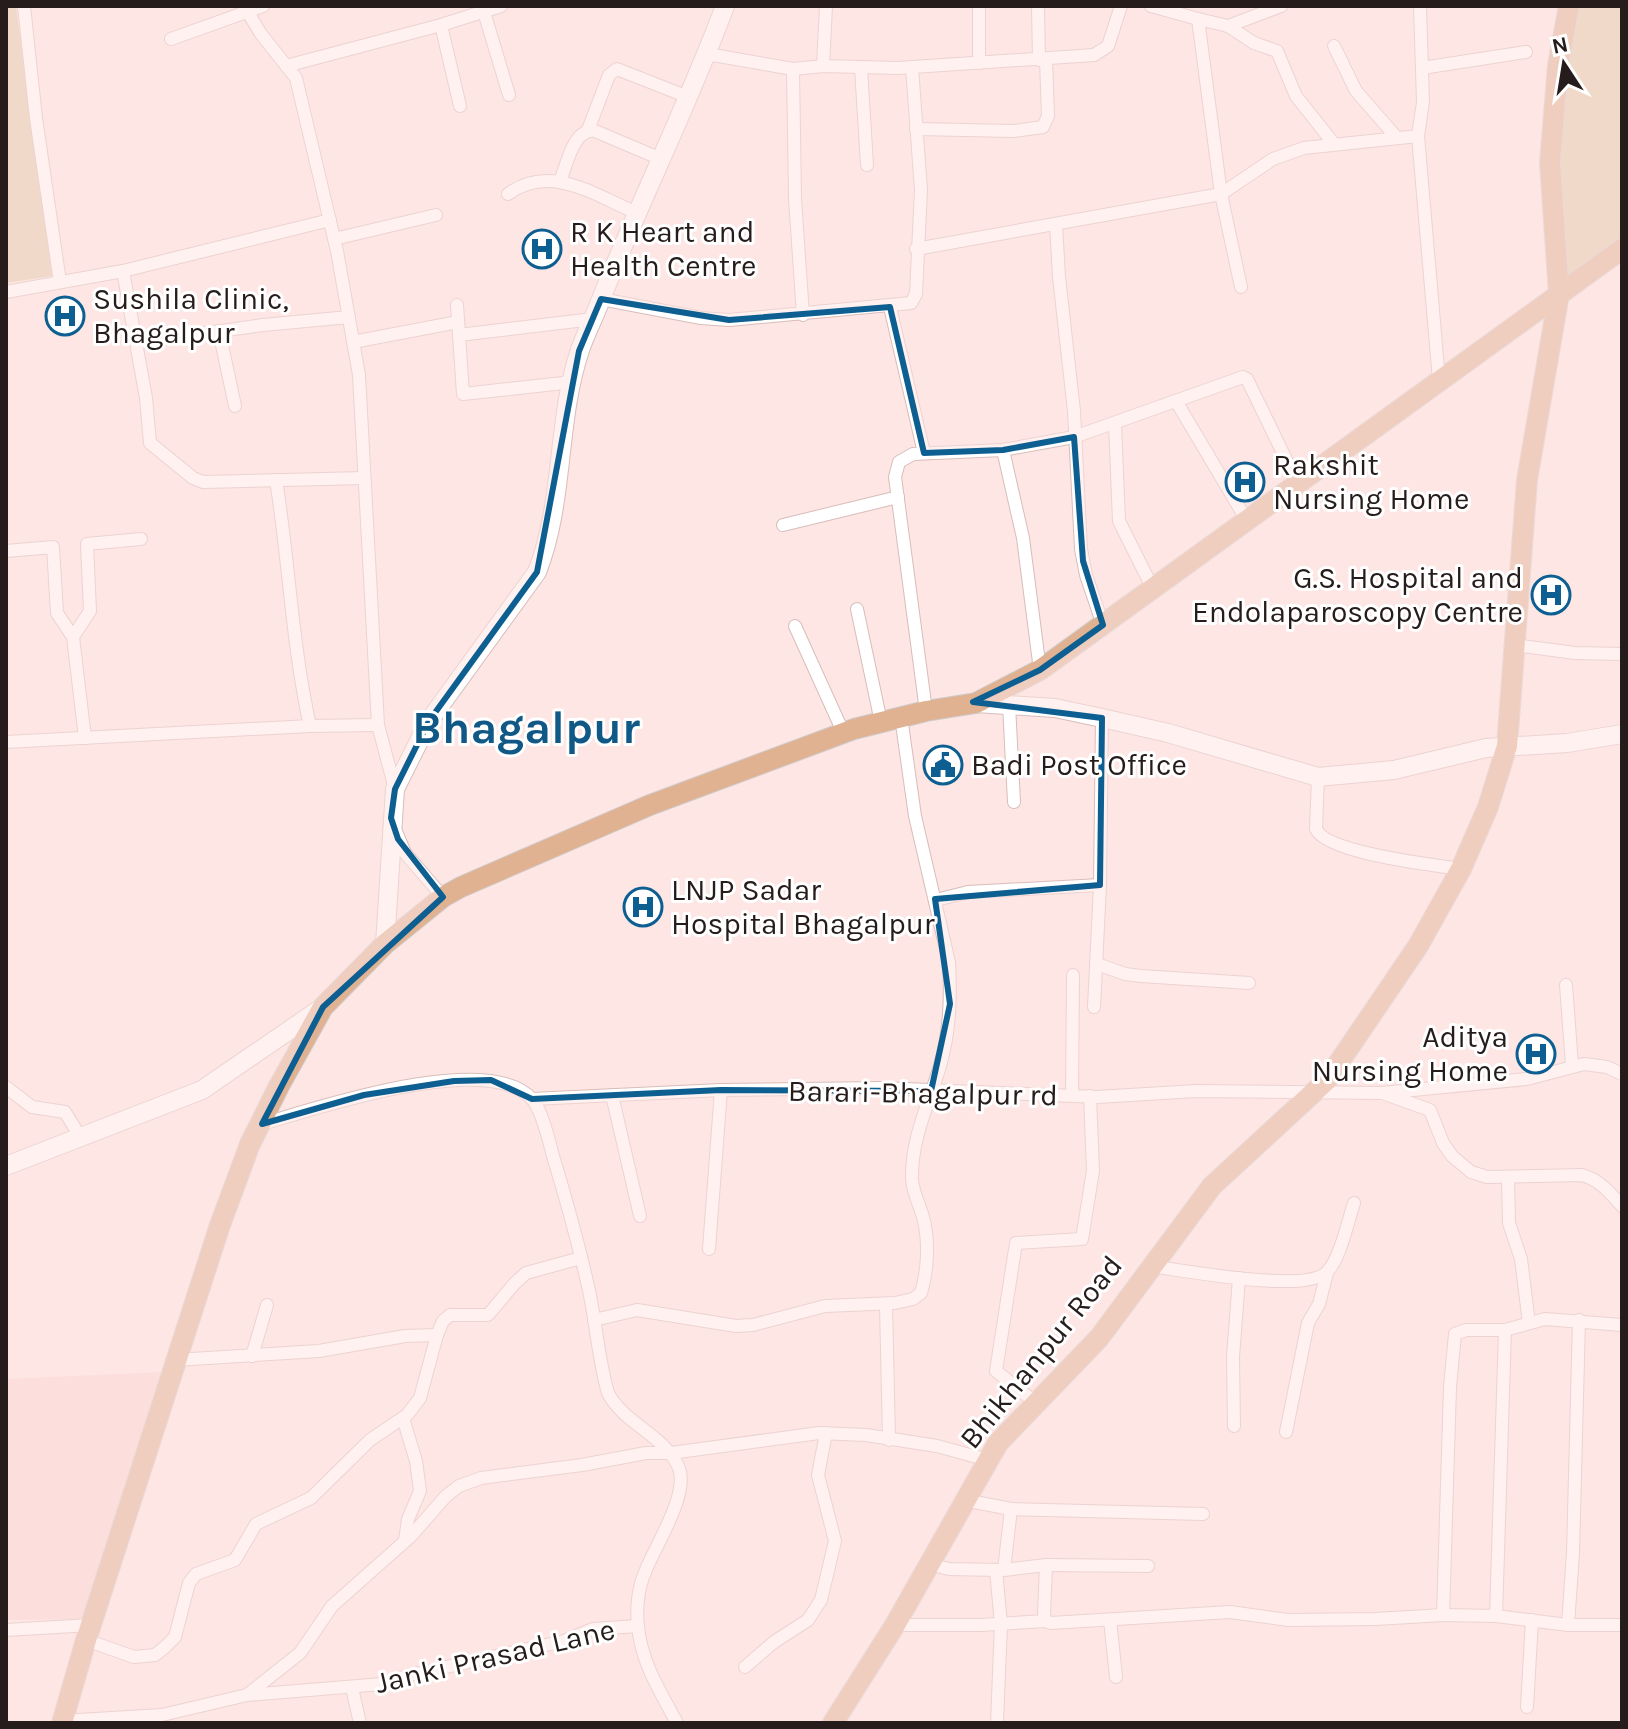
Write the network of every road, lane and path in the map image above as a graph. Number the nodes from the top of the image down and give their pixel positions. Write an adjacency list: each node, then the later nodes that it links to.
1 (24, 6): 52 (street)
2 (263, 6): 13 (street)
3 (501, 6): 15 (street)
4 (725, 6): 22 (street)
5 (826, 6): 26 (street)
6 (979, 6): 24 (street)
7 (1038, 6): 23 (street)
8 (1121, 6): 23 (street)
9 (1151, 6): 14 (street)
10 (1281, 6): 18 (street)
11 (1420, 6): 29 (street)
12 (1569, 6): 55 (main road, Bhikhanpur Road)
13 (245, 9): 19 (street); 25 (street)
14 (1183, 10): 16 (street)
15 (484, 12): 17 (street); 31 (street)
16 (1198, 19): 18 (street); 43 (street)
17 (441, 25): 25 (street); 33 (street)
18 (1228, 26): 38 (street)
19 (171, 39)
20 (1334, 46): 37 (street)
21 (1526, 52): 29 (street)
22 (707, 54): 30 (street); 32 (street)
23 (1042, 59): 24 (street); 34 (street)
24 (979, 63): 27 (street)
25 (286, 66): 46 (street)
26 (823, 66): 28 (street); 30 (street)
27 (912, 67): 28 (street); 34 (street)
28 (861, 68): 40 (street)
29 (1422, 68): 36 (street)
30 (793, 69): 59 (street)
31 (509, 95)
32 (688, 97): 35 (street); 39 (street)
33 (460, 106)
34 (916, 129): 49 (street)
35 (588, 130): 39 (street); 41 (street)
36 (1418, 136): 37 (street); 66 (street)
37 (1397, 138): 38 (street)
38 (1334, 144): 43 (street)
39 (661, 159): 44 (street)
40 (867, 165)
41 (560, 181): 42 (street); 44 (street)
42 (508, 194)
43 (1221, 194): 47 (street); 53 (street)
44 (637, 213): 56 (street)
45 (436, 215): 48 (street)
46 (330, 220): 48 (street); 51 (street)
47 (1056, 224): 49 (street); 71 (street)
48 (334, 239): 60 (street)
49 (916, 249): 58 (street)
50 (1622, 249): 55 (main road)
51 (123, 271): 52 (street); 65 (street)
52 (60, 282): 54 (street)
53 (1241, 287)
54 (6, 292)
55 (1559, 294): 66 (main road); 87 (main road, Bhikhanpur Road)
56 (601, 299): 59 (street); 61 (street)
57 (457, 305): 62 (street)
58 (890, 307): 59 (street); 73 (street)
59 (803, 315)
60 (349, 317): 63 (street); 64 (street)
61 (593, 319): 62 (street); 67 (street)
62 (458, 329): 64 (street); 67 (street)
63 (219, 331): 65 (street); 69 (street)
64 (353, 342): 74 (street)
65 (136, 343): 75 (street)
66 (1439, 380): 76 (main road)
67 (573, 382): 103 (street)
68 (1176, 401): 70 (street); 76 (street); 78 (street)
69 (235, 406)
70 (1115, 424): 71 (street); 82 (street)
71 (1074, 437): 72 (street); 84 (street)
72 (1003, 450): 73 (street); 89 (street)
73 (924, 453): 77 (street)
74 (364, 478): 75 (street); 95 (street)
75 (276, 480): 96 (street)
76 (1297, 482): 78 (main road)
77 (898, 497): 79 (street); 92 (street)
78 (1246, 519): 82 (main road)
79 (783, 525)
80 (141, 539): 86 (street)
81 (6, 551): 86 (street)
82 (1152, 587): 84 (main road)
83 (857, 609): 94 (street)
84 (1103, 625): 89 (main road)
85 (795, 626): 97 (street)
86 (73, 637): 99 (street)
87 (1514, 645): 88 (street); 101 (main road, Bhikhanpur Road)
88 (1622, 654)
89 (1040, 670): 90 (main road)
90 (976, 703): 91 (street); 92 (main road)
91 (1009, 705): 93 (street); 104 (street)
92 (926, 711): 94 (main road)
93 (1102, 718): 102 (street); 107 (street)
94 (891, 719): 97 (main road); 109 (street)
95 (378, 725): 96 (street); 103 (street)
96 (310, 726): 99 (street)
97 (844, 734): 108 (main road)
98 (1622, 734): 101 (street)
99 (85, 738): 100 (street)
100 (6, 742)
101 (1507, 746): 102 (street); 106 (main road, Bhikhanpur Road)
102 (1318, 777): 106 (street)
103 (395, 789): 105 (street)
104 (1014, 802)
105 (391, 818): 108 (street); 110 (street)
106 (1461, 869): 122 (main road, Bhikhanpur Road)
107 (1100, 885): 109 (street); 111 (street)
108 (443, 897): 110 (main road)
109 (936, 900): 121 (street)
110 (385, 944): 115 (main road)
111 (1097, 964): 113 (street); 116 (street)
112 (1073, 975): 125 (street)
113 (1249, 983)
114 (1566, 985): 117 (street)
115 (323, 1007): 128 (main road); 129 (street)
116 (1094, 1007)
117 (1572, 1065): 118 (street); 123 (street)
118 (1622, 1074)
119 (6, 1087): 129 (street)
120 (721, 1090): 121 (street, Barari-Bhagalpur rd); 124 (street, Barari-Bhagalpur rd); 135 (street)
121 (931, 1091): 125 (street, Barari-Bhagalpur rd); 140 (street)
122 (1313, 1093): 123 (street, Barari-Bhagalpur rd); 126 (street, Barari-Bhagalpur rd); 137 (main road, Bhikhanpur Road)
123 (1382, 1093): 131 (street)
124 (612, 1095): 127 (street, Barari-Bhagalpur rd); 134 (street)
125 (1072, 1095): 126 (street, Barari-Bhagalpur rd)
126 (1090, 1096): 150 (street)
127 (532, 1099): 128 (street); 136 (street)
128 (262, 1124): 149 (main road)
129 (79, 1135): 130 (street)
130 (6, 1166)
131 (1508, 1177): 133 (street); 144 (street)
132 (1354, 1203): 138 (street)
133 (1622, 1206)
134 (640, 1216)
135 (709, 1249)
136 (581, 1258): 142 (street); 147 (street)
137 (1150, 1266): 139 (street); 150 (main road, Bhikhanpur Road)
138 (1327, 1273): 139 (street); 153 (street)
139 (1239, 1278): 152 (street)
140 (886, 1304): 142 (street); 155 (street)
141 (267, 1305): 148 (street)
142 (594, 1320): 156 (street)
143 (1579, 1320): 144 (street); 145 (street); 173 (street)
144 (1529, 1323): 146 (street)
145 (1622, 1325)
146 (1505, 1330): 166 (street); 167 (street)
147 (437, 1335): 148 (street); 151 (street)
148 (252, 1356): 149 (street)
149 (176, 1360): 177 (main road)
150 (1036, 1403): 157 (main road, Bhikhanpur Road)
151 (403, 1418): 161 (street); 177 (street)
152 (1234, 1426)
153 (1286, 1432)
154 (826, 1433): 155 (street); 156 (street); 178 (street)
155 (889, 1440): 157 (street)
156 (671, 1453): 161 (street); 175 (street)
157 (988, 1460): 158 (main road, Bhikhanpur Road)
158 (964, 1500): 159 (street); 162 (main road, Bhikhanpur Road)
159 (1011, 1509): 160 (street); 165 (street)
160 (1203, 1514)
161 (405, 1541): 181 (street)
162 (928, 1564): 165 (street); 172 (main road, Bhikhanpur Road)
163 (1046, 1565): 164 (street); 165 (street); 170 (street)
164 (1148, 1566)
165 (1000, 1570): 171 (street)
166 (1443, 1615): 167 (street); 168 (street)
167 (1496, 1616): 169 (street)
168 (1110, 1620): 170 (street); 179 (street)
169 (1532, 1620): 173 (street); 182 (street)
170 (1045, 1621): 171 (street)
171 (1001, 1624): 172 (street); 188 (street)
172 (895, 1625): 187 (main road, Bhikhanpur Road)
173 (1568, 1625): 174 (street)
174 (1622, 1625)
175 (638, 1626): 180 (street, Janki Prasad Lane); 186 (street, Janki Prasad Lane)
176 (6, 1630): 177 (street)
177 (88, 1632): 184 (main road)
178 (745, 1667)
179 (1116, 1677)
180 (352, 1688): 181 (street, Janki Prasad Lane); 185 (street)
181 (247, 1695): 183 (street)
182 (1527, 1707)
183 (179, 1718): 184 (street)
184 (62, 1722)
185 (360, 1723)
186 (677, 1723)
187 (833, 1723)
188 (997, 1723)

